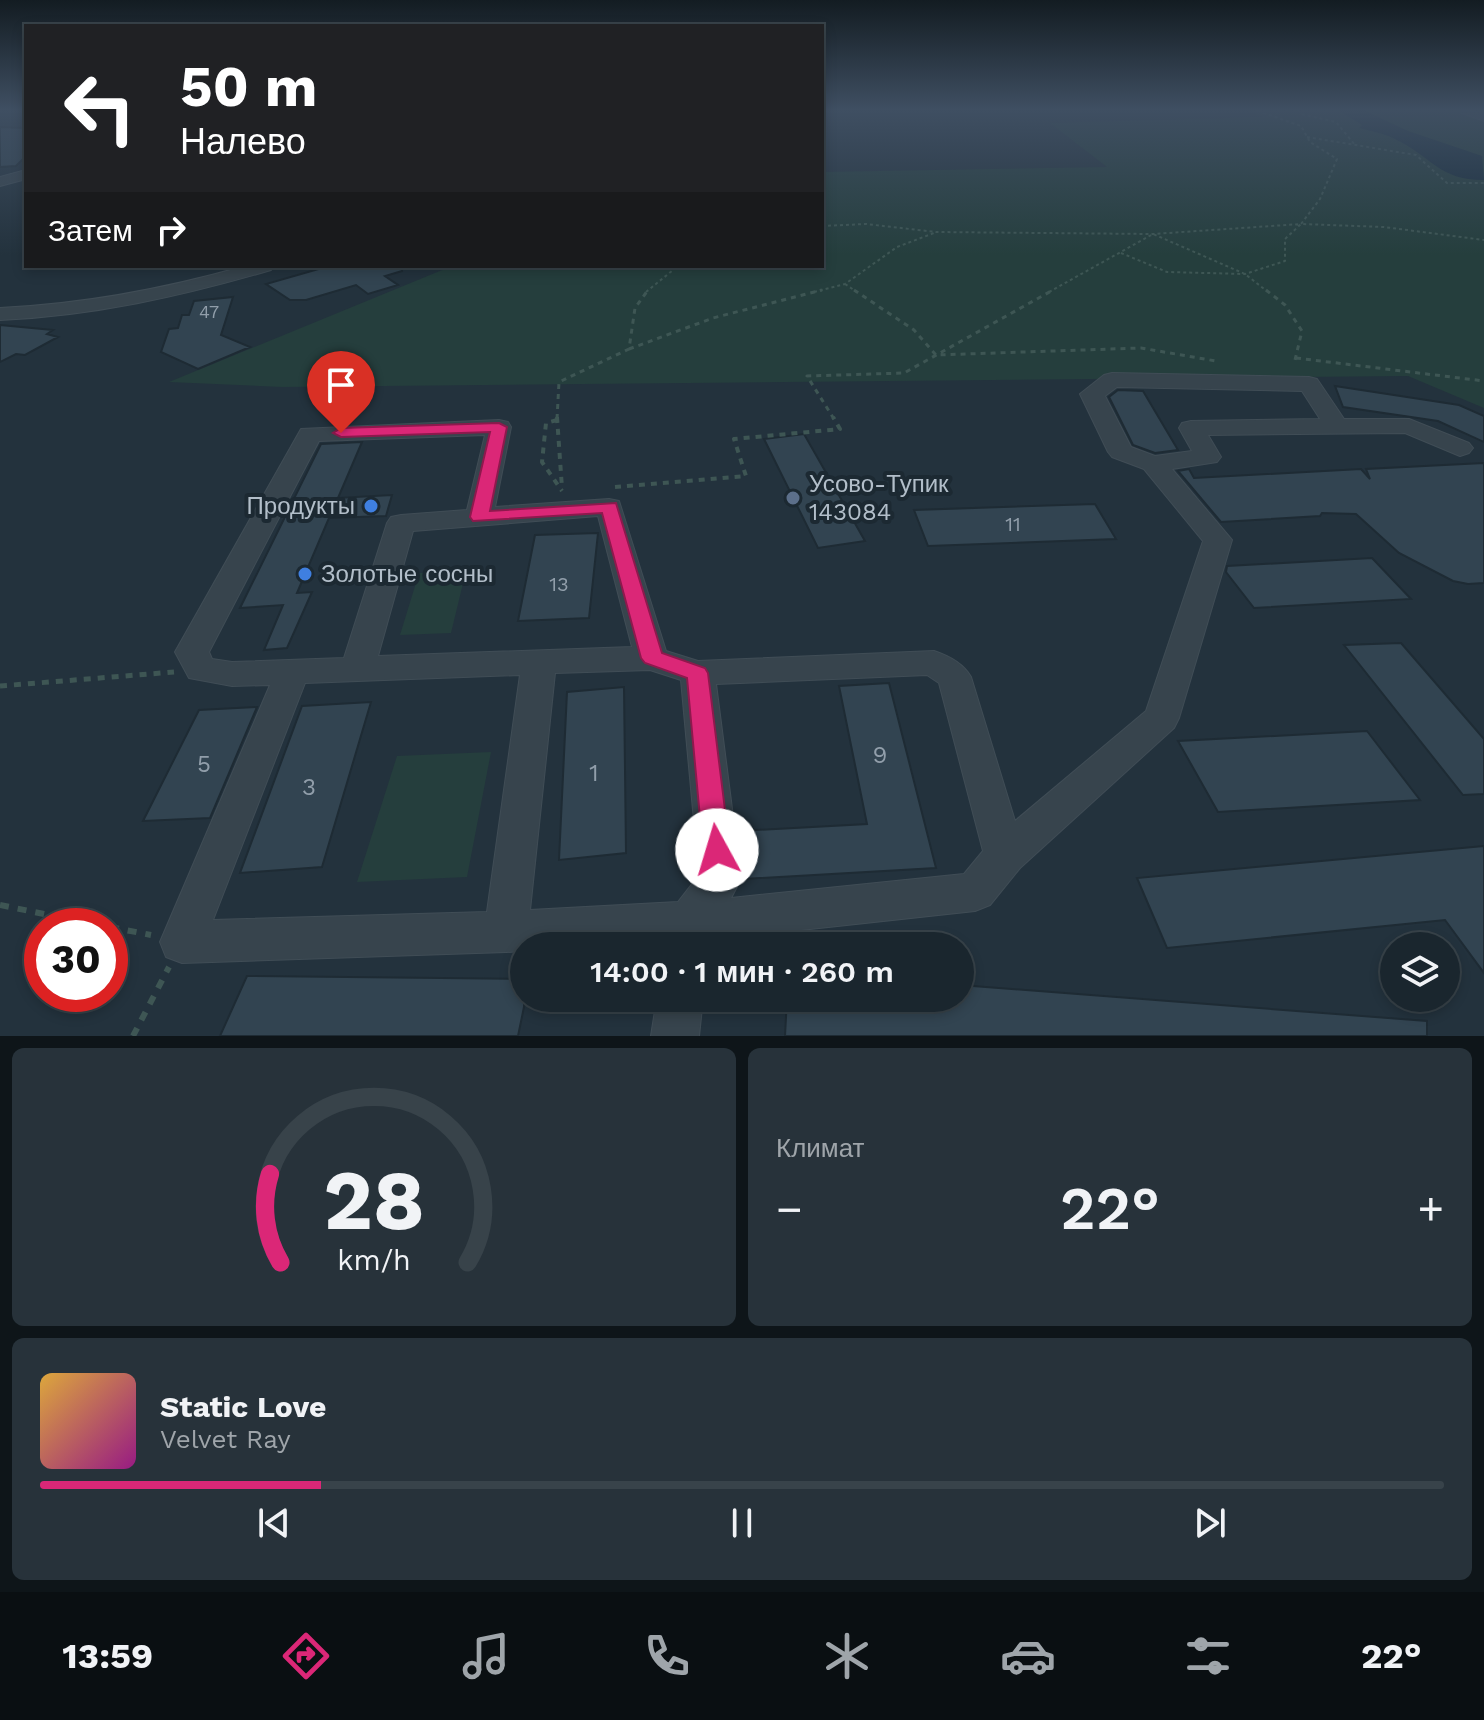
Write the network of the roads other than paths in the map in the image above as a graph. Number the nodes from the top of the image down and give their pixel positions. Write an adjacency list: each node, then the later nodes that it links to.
1 (24, 175): 2 (street)
2 (0, 182)
3 (258, 268): 4 (street)
4 (0, 314)
5 (1337, 427): 6 (street); 7 (street); 7 (street)
6 (1460, 448)
7 (1153, 464): 14 (street)
8 (479, 517): 9 (street); 11 (street); 12 (street)
9 (652, 658): 10 (street); 13 (street)
10 (539, 662): 11 (street); 15 (street)
11 (357, 670): 12 (street)
12 (292, 672): 15 (street)
13 (697, 673): 14 (street); 17 (street)
14 (1005, 855): 18 (street)
15 (506, 932): 16 (street)
16 (510, 932)
17 (689, 932)
18 (702, 932)
19 (678, 1012): 20 (street)
20 (675, 1036)

